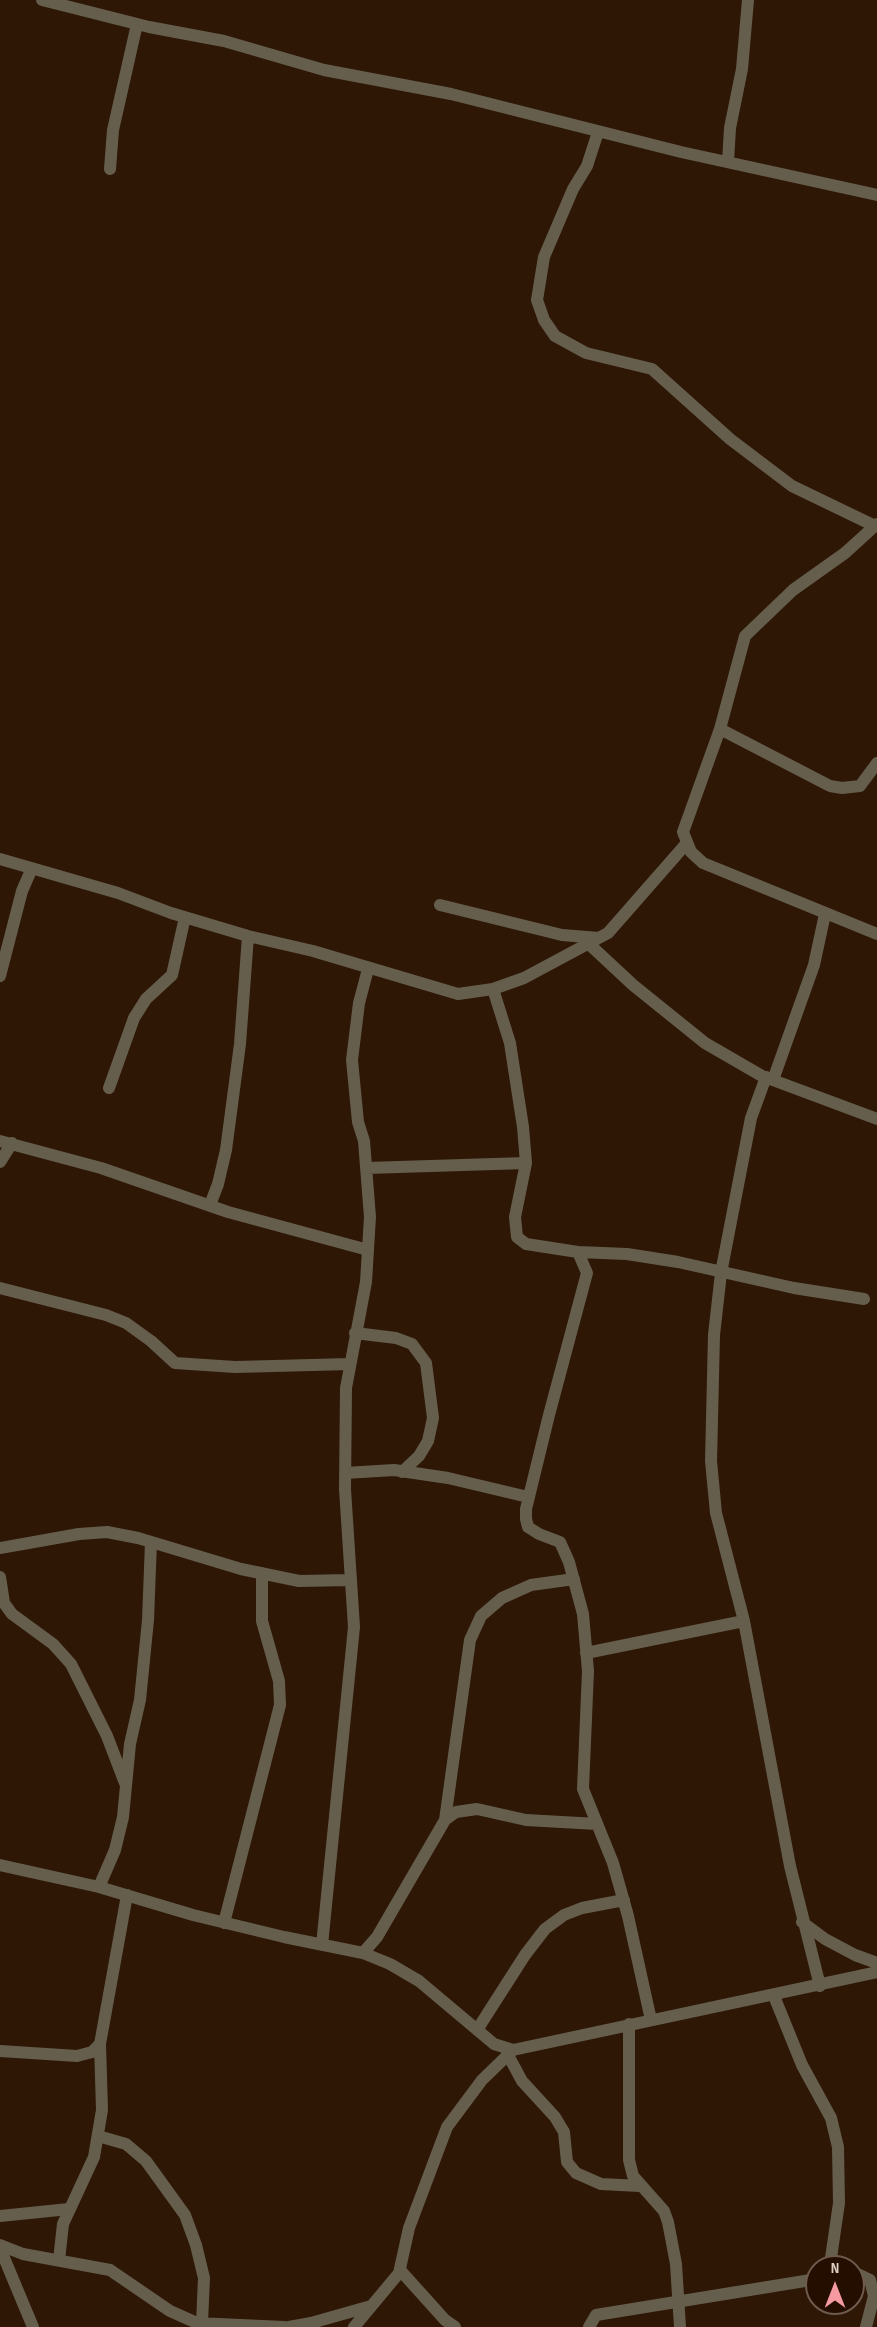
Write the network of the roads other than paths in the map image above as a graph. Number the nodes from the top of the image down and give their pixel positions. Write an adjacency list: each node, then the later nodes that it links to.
1 (42, 0): 3 (street)
2 (748, 0): 5 (street)
3 (137, 24): 4 (street); 6 (street)
4 (598, 132): 5 (street); 8 (street)
5 (728, 162): 7 (street)
6 (110, 169)
7 (877, 195)
8 (876, 525): 9 (street)
9 (720, 729): 10 (street); 11 (street)
10 (877, 763)
11 (686, 844): 15 (street); 19 (street)
12 (0, 859): 13 (street)
13 (32, 868): 16 (street); 21 (street)
14 (440, 905): 19 (street)
15 (825, 914): 17 (street); 23 (street)
16 (185, 917): 18 (street); 24 (street)
17 (877, 934)
18 (248, 936): 20 (street); 30 (street)
19 (594, 941): 22 (street); 23 (street)
20 (368, 969): 22 (street); 29 (street)
21 (0, 976)
22 (493, 989): 28 (street)
23 (770, 1079): 25 (street); 33 (street)
24 (109, 1088)
25 (877, 1119)
26 (6, 1142): 27 (street); 30 (street)
27 (0, 1161)
28 (526, 1163): 29 (street); 32 (street)
29 (367, 1168): 31 (street)
30 (210, 1205): 31 (street)
31 (368, 1250): 36 (street)
32 (578, 1252): 33 (street); 40 (street)
33 (721, 1273): 35 (street); 47 (street)
34 (0, 1288): 37 (street)
35 (864, 1299)
36 (356, 1333): 37 (street); 38 (street)
37 (350, 1364): 39 (street)
38 (402, 1472): 39 (street); 40 (street)
39 (345, 1473): 46 (street)
40 (528, 1497): 45 (street)
41 (151, 1542): 42 (street); 43 (street); 49 (street)
42 (0, 1548)
43 (262, 1573): 46 (street); 57 (street)
44 (0, 1577): 49 (street)
45 (574, 1579): 48 (street); 50 (street)
46 (350, 1580): 58 (street)
47 (744, 1621): 48 (street); 56 (street)
48 (586, 1653): 51 (street)
49 (126, 1786): 53 (street)
50 (445, 1820): 51 (street); 59 (street)
51 (597, 1824): 55 (street)
52 (0, 1865): 53 (street)
53 (99, 1887): 54 (street)
54 (127, 1895): 57 (street); 67 (street)
55 (624, 1900): 64 (street); 66 (street)
56 (802, 1922): 60 (street); 62 (street)
57 (224, 1923): 58 (street)
58 (322, 1945): 59 (street)
59 (363, 1953): 66 (street)
60 (877, 1963)
61 (877, 1972): 62 (street)
62 (820, 1986): 63 (street)
63 (774, 1996): 64 (street); 75 (street)
64 (651, 2020): 65 (street)
65 (629, 2024): 69 (street); 71 (street)
66 (477, 2030): 69 (street)
67 (100, 2044): 68 (street); 70 (street)
68 (0, 2051)
69 (511, 2052): 71 (street); 77 (street)
70 (98, 2136): 72 (street); 82 (street)
71 (640, 2186): 80 (street)
72 (69, 2210): 73 (street); 76 (street)
73 (0, 2216)
74 (0, 2246): 76 (street); 83 (street)
75 (831, 2255)
76 (58, 2260): 82 (street)
77 (400, 2270): 81 (street); 87 (street)
78 (865, 2278): 90 (street)
79 (805, 2281): 80 (street)
80 (680, 2303): 88 (street); 89 (street)
81 (371, 2306): 85 (street); 86 (street)
82 (202, 2324): 84 (street)
83 (33, 2327)
84 (284, 2327)
85 (289, 2327)
86 (354, 2327)
87 (455, 2327)
88 (589, 2327)
89 (680, 2327)
90 (866, 2327)

